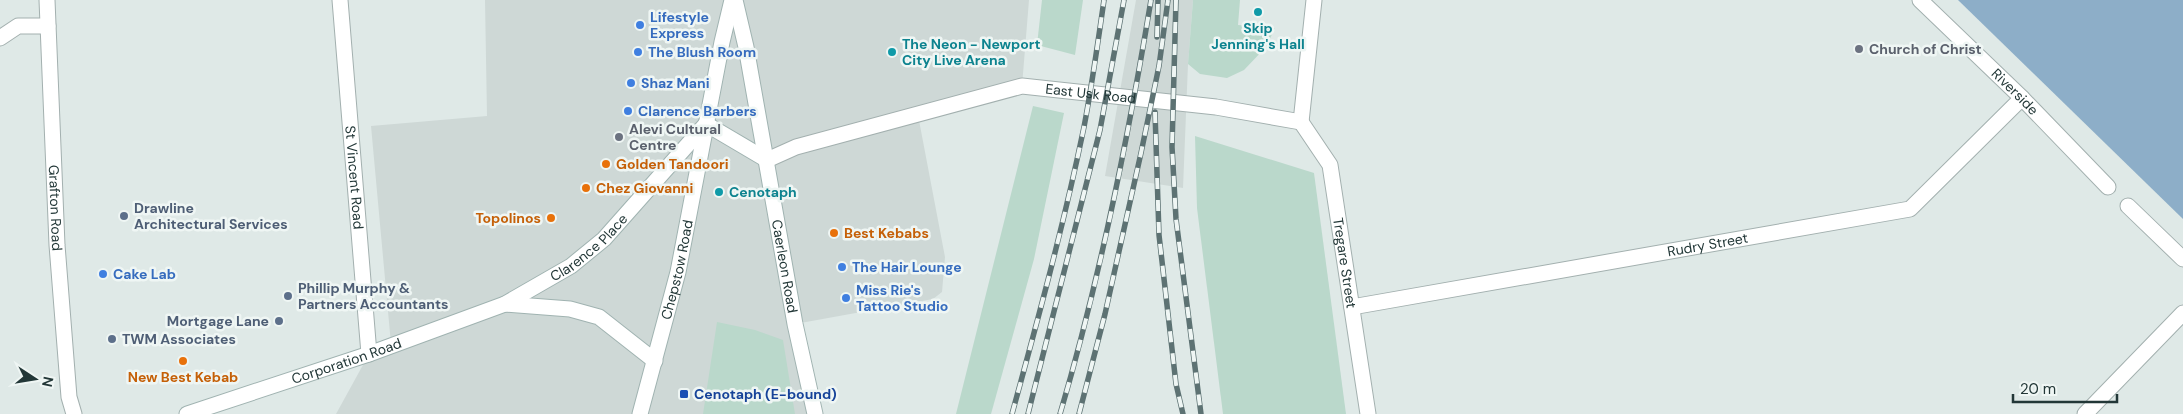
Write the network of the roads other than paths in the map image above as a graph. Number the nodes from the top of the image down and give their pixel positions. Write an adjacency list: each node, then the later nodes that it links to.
1 (47, 0): 6 (street, Grafton Road)
2 (340, 0): 18 (street, St Vincent Road)
3 (734, 0): 10 (street); 11 (street, Caerleon Road)
4 (1314, 0): 9 (street)
5 (1920, 0): 8 (street, Riverside)
6 (48, 26): 7 (street); 20 (street, Grafton Road)
7 (0, 38)
8 (2022, 98): 12 (street, Riverside); 16 (street, Rudry Street)
9 (1301, 122): 11 (street, East Usk Road); 16 (street, Tregare Street)
10 (706, 124): 11 (street); 15 (street, Clarence Place); 19 (street, Chepstow Road)
11 (767, 160): 23 (street, Caerleon Road)
12 (2108, 186)
13 (2128, 206): 14 (street)
14 (2183, 259)
15 (505, 304): 18 (street, Corporation Road); 19 (street)
16 (1352, 307): 24 (street, Tregare Street)
17 (2183, 313): 25 (street)
18 (369, 354): 21 (street, Corporation Road)
19 (655, 361): 22 (street, Chepstow Road)
20 (74, 414)
21 (187, 414)
22 (640, 414)
23 (815, 414)
24 (1368, 414)
25 (2085, 414)

